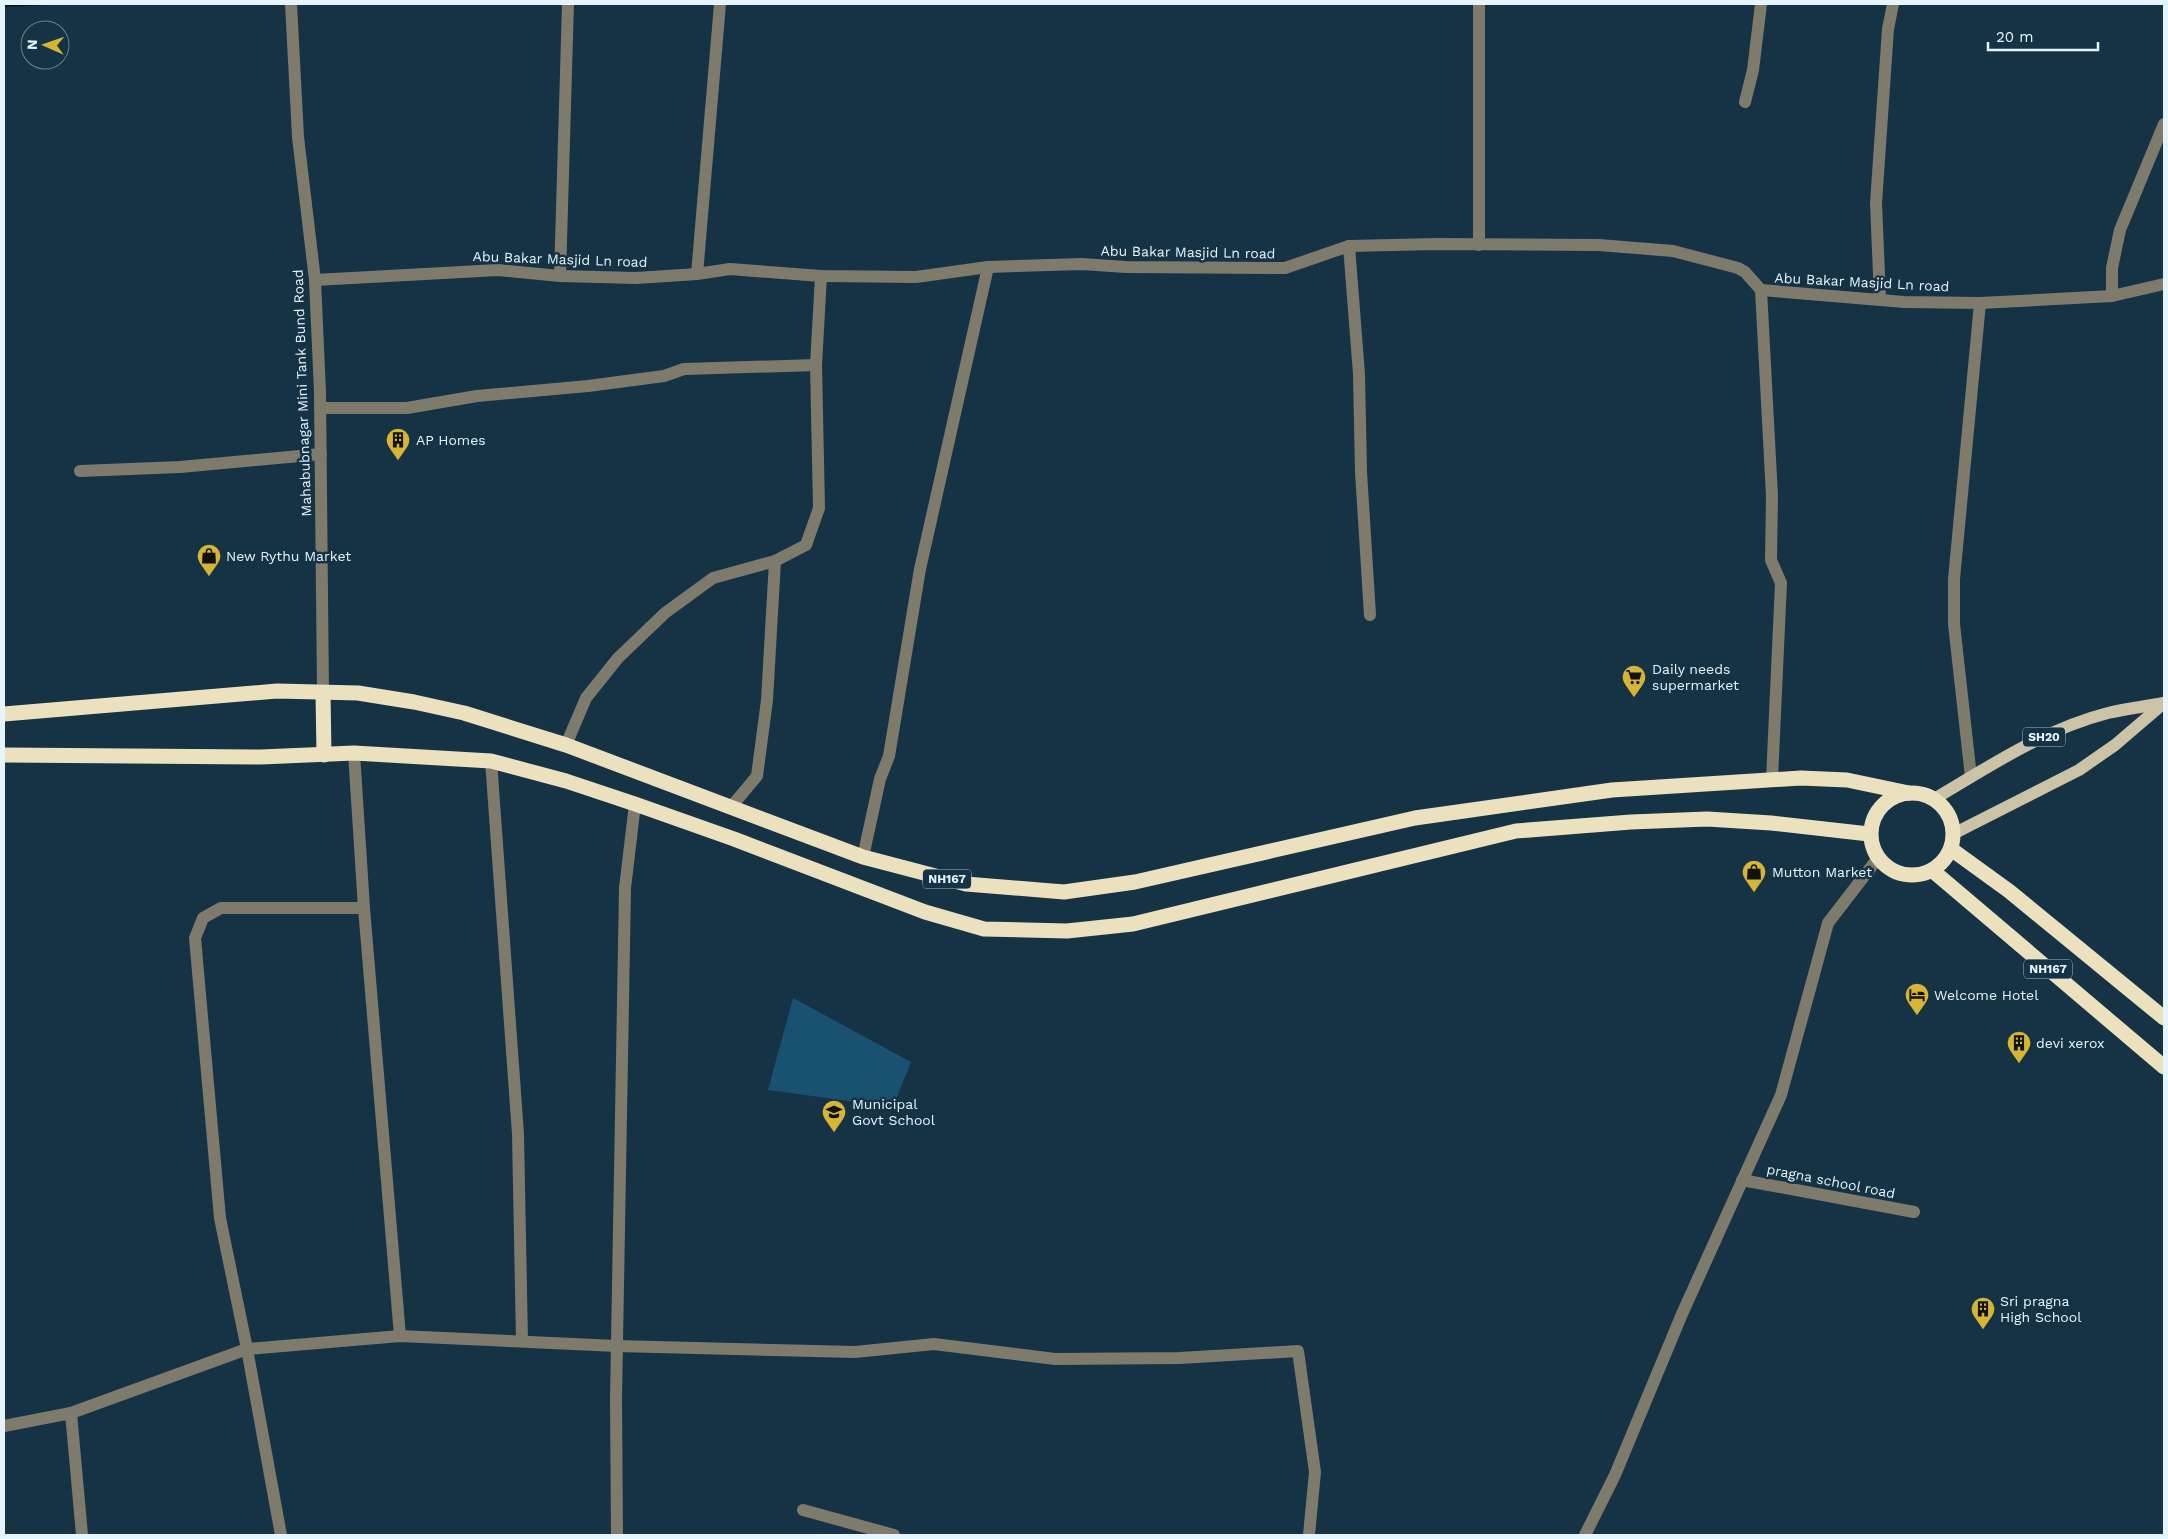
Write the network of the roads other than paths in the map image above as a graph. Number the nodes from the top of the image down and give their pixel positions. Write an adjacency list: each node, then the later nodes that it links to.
1 (291, 4): 15 (street, Mahabubnagar Mini Tank Bund Road)
2 (568, 4): 13 (street)
3 (720, 4): 12 (street)
4 (1479, 4): 9 (street)
5 (1761, 4): 7 (street)
6 (1893, 4): 19 (street)
7 (1745, 102)
8 (2164, 124): 18 (street)
9 (1479, 245): 10 (street, Abu Bakar Masjid Ln road); 17 (street, Abu Bakar Masjid Ln road)
10 (1348, 246): 11 (street, Abu Bakar Masjid Ln road); 26 (street)
11 (988, 267): 14 (street, Abu Bakar Masjid Ln road); 43 (street)
12 (697, 274): 13 (street, Abu Bakar Masjid Ln road); 14 (street, Abu Bakar Masjid Ln road)
13 (560, 276): 15 (street, Abu Bakar Masjid Ln road)
14 (821, 276): 21 (street)
15 (315, 280): 22 (street, Mahabubnagar Mini Tank Bund Road)
16 (2164, 284): 18 (street, Abu Bakar Masjid Ln road)
17 (1761, 290): 19 (street, Abu Bakar Masjid Ln road); 36 (street)
18 (2112, 296): 20 (street, Abu Bakar Masjid Ln road)
19 (1880, 299): 20 (street, Abu Bakar Masjid Ln road)
20 (1980, 303): 35 (street)
21 (816, 365): 22 (street); 25 (street)
22 (320, 408): 23 (street, Mahabubnagar Mini Tank Bund Road)
23 (321, 454): 24 (street); 27 (street, Mahabubnagar Mini Tank Bund Road)
24 (80, 471)
25 (775, 561): 30 (street); 40 (street)
26 (1370, 615)
27 (323, 693): 29 (highway, NH167); 30 (highway, NH167); 33 (highway)
28 (2164, 703): 35 (main road, SH20); 42 (main road, SH20)
29 (4, 714)
30 (566, 745): 40 (highway, NH167)
31 (354, 753): 33 (highway); 34 (highway); 46 (street)
32 (4, 755): 33 (highway)
33 (324, 755)
34 (490, 760): 39 (highway); 52 (street)
35 (1971, 777): 38 (main road, SH20)
36 (1772, 779): 37 (highway, NH167); 43 (highway, NH167)
37 (1908, 793): 38 (highway, NH167); 41 (highway)
38 (1934, 799): 42 (highway)
39 (635, 804): 41 (highway); 53 (street)
40 (731, 807): 43 (highway, NH167)
41 (1869, 834): 44 (highway)
42 (1952, 842): 45 (highway); 47 (highway, NH167)
43 (863, 857)
44 (1878, 858): 45 (highway); 49 (street)
45 (1933, 871): 48 (highway, NH167)
46 (364, 908): 51 (street); 54 (street)
47 (2164, 1018)
48 (2164, 1066)
49 (1742, 1180): 50 (street, pragna school road); 63 (street)
50 (1914, 1212)
51 (400, 1336): 52 (street); 54 (street)
52 (522, 1341): 53 (street)
53 (617, 1346): 60 (street); 62 (street)
54 (247, 1349): 55 (street); 59 (street)
55 (71, 1414): 56 (street); 58 (street)
56 (4, 1426)
57 (802, 1510): 61 (street)
58 (82, 1535)
59 (280, 1535)
60 (617, 1535)
61 (894, 1535)
62 (1309, 1535)
63 (1585, 1535)

